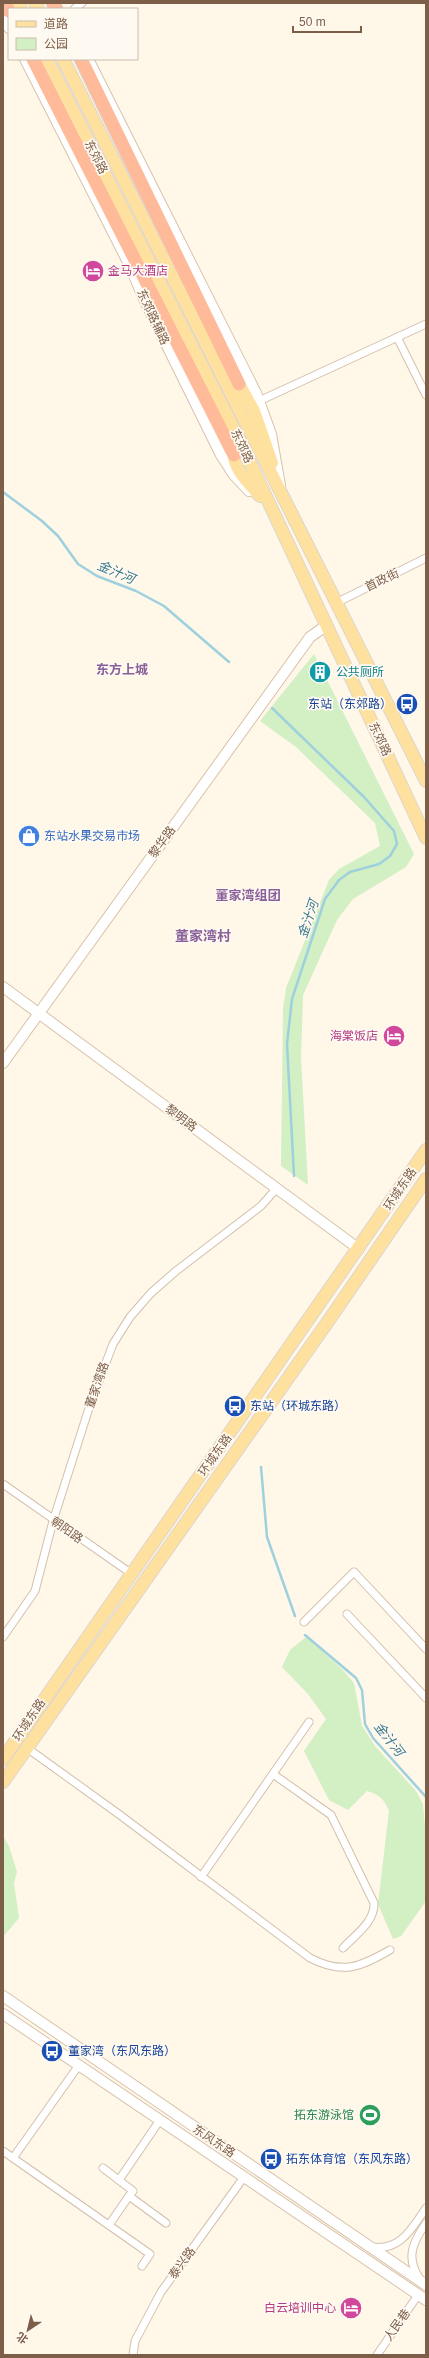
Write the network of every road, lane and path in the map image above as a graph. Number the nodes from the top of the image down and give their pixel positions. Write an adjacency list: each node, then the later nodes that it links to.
1 (3, 16): 2 (main road)
2 (8, 26)
3 (26, 60): 16 (main road, 东郊路辅路)
4 (34, 60): 14 (highway)
5 (48, 60): 16 (main road, 东郊路)
6 (63, 60): 15 (main road, 东郊路)
7 (81, 60): 11 (highway)
8 (88, 60): 13 (main road)
9 (426, 324): 10 (street)
10 (397, 337): 12 (street); 13 (street)
11 (239, 384): 15 (main road)
12 (426, 395)
13 (259, 401): 15 (main road)
14 (234, 455): 16 (main road)
15 (290, 511): 18 (main road, 东郊路)
16 (276, 520): 19 (main road, 东郊路)
17 (426, 558): 18 (street, 首政街)
18 (338, 602): 20 (main road, 东郊路)
19 (327, 625): 21 (main road, 东郊路); 23 (main road, 黎华路)
20 (426, 781)
21 (426, 838)
22 (3, 987): 23 (main road, 黎明路)
23 (39, 1012): 24 (main road, 黎华路); 27 (main road, 黎明路)
24 (3, 1063)
25 (426, 1150): 28 (main road, 环城东路)
26 (426, 1179): 38 (main road, 环城东路)
27 (276, 1189): 28 (main road, 黎明路); 30 (street, 董家湾路)
28 (359, 1249): 31 (main road, 环城东路)
29 (3, 1484): 30 (street, 朝阳路)
30 (53, 1521): 31 (street, 朝阳路); 34 (street, 董家湾路)
31 (132, 1574): 39 (main road, 环城东路)
32 (347, 1614): 36 (street)
33 (304, 1622): 35 (street)
34 (3, 1637)
35 (426, 1649)
36 (426, 1698)
37 (309, 1722): 40 (street)
38 (27, 1748): 41 (main road, 环城东路); 42 (street)
39 (3, 1759)
40 (273, 1774): 42 (street); 43 (street)
41 (3, 1782)
42 (201, 1877): 44 (street)
43 (343, 1948)
44 (390, 1950)
45 (3, 1996): 59 (main road, 东风东路)
46 (3, 2014): 47 (main road, 东风东路)
47 (79, 2065): 48 (main road, 东风东路); 50 (street)
48 (160, 2120): 52 (main road, 东风东路); 53 (street)
49 (3, 2151): 50 (street)
50 (13, 2158): 58 (street)
51 (103, 2168): 53 (street)
52 (244, 2176): 62 (main road, 东风东路); 63 (street, 泰兴路)
53 (119, 2180): 54 (street)
54 (130, 2196): 56 (street); 58 (street)
55 (426, 2208): 59 (street)
56 (166, 2223)
57 (426, 2223): 61 (street)
58 (109, 2225): 60 (street)
59 (370, 2247): 61 (main road, 东风东路)
60 (142, 2266)
61 (424, 2284)
62 (424, 2297): 64 (street, 人民巷)
63 (133, 2355)
64 (377, 2355)

